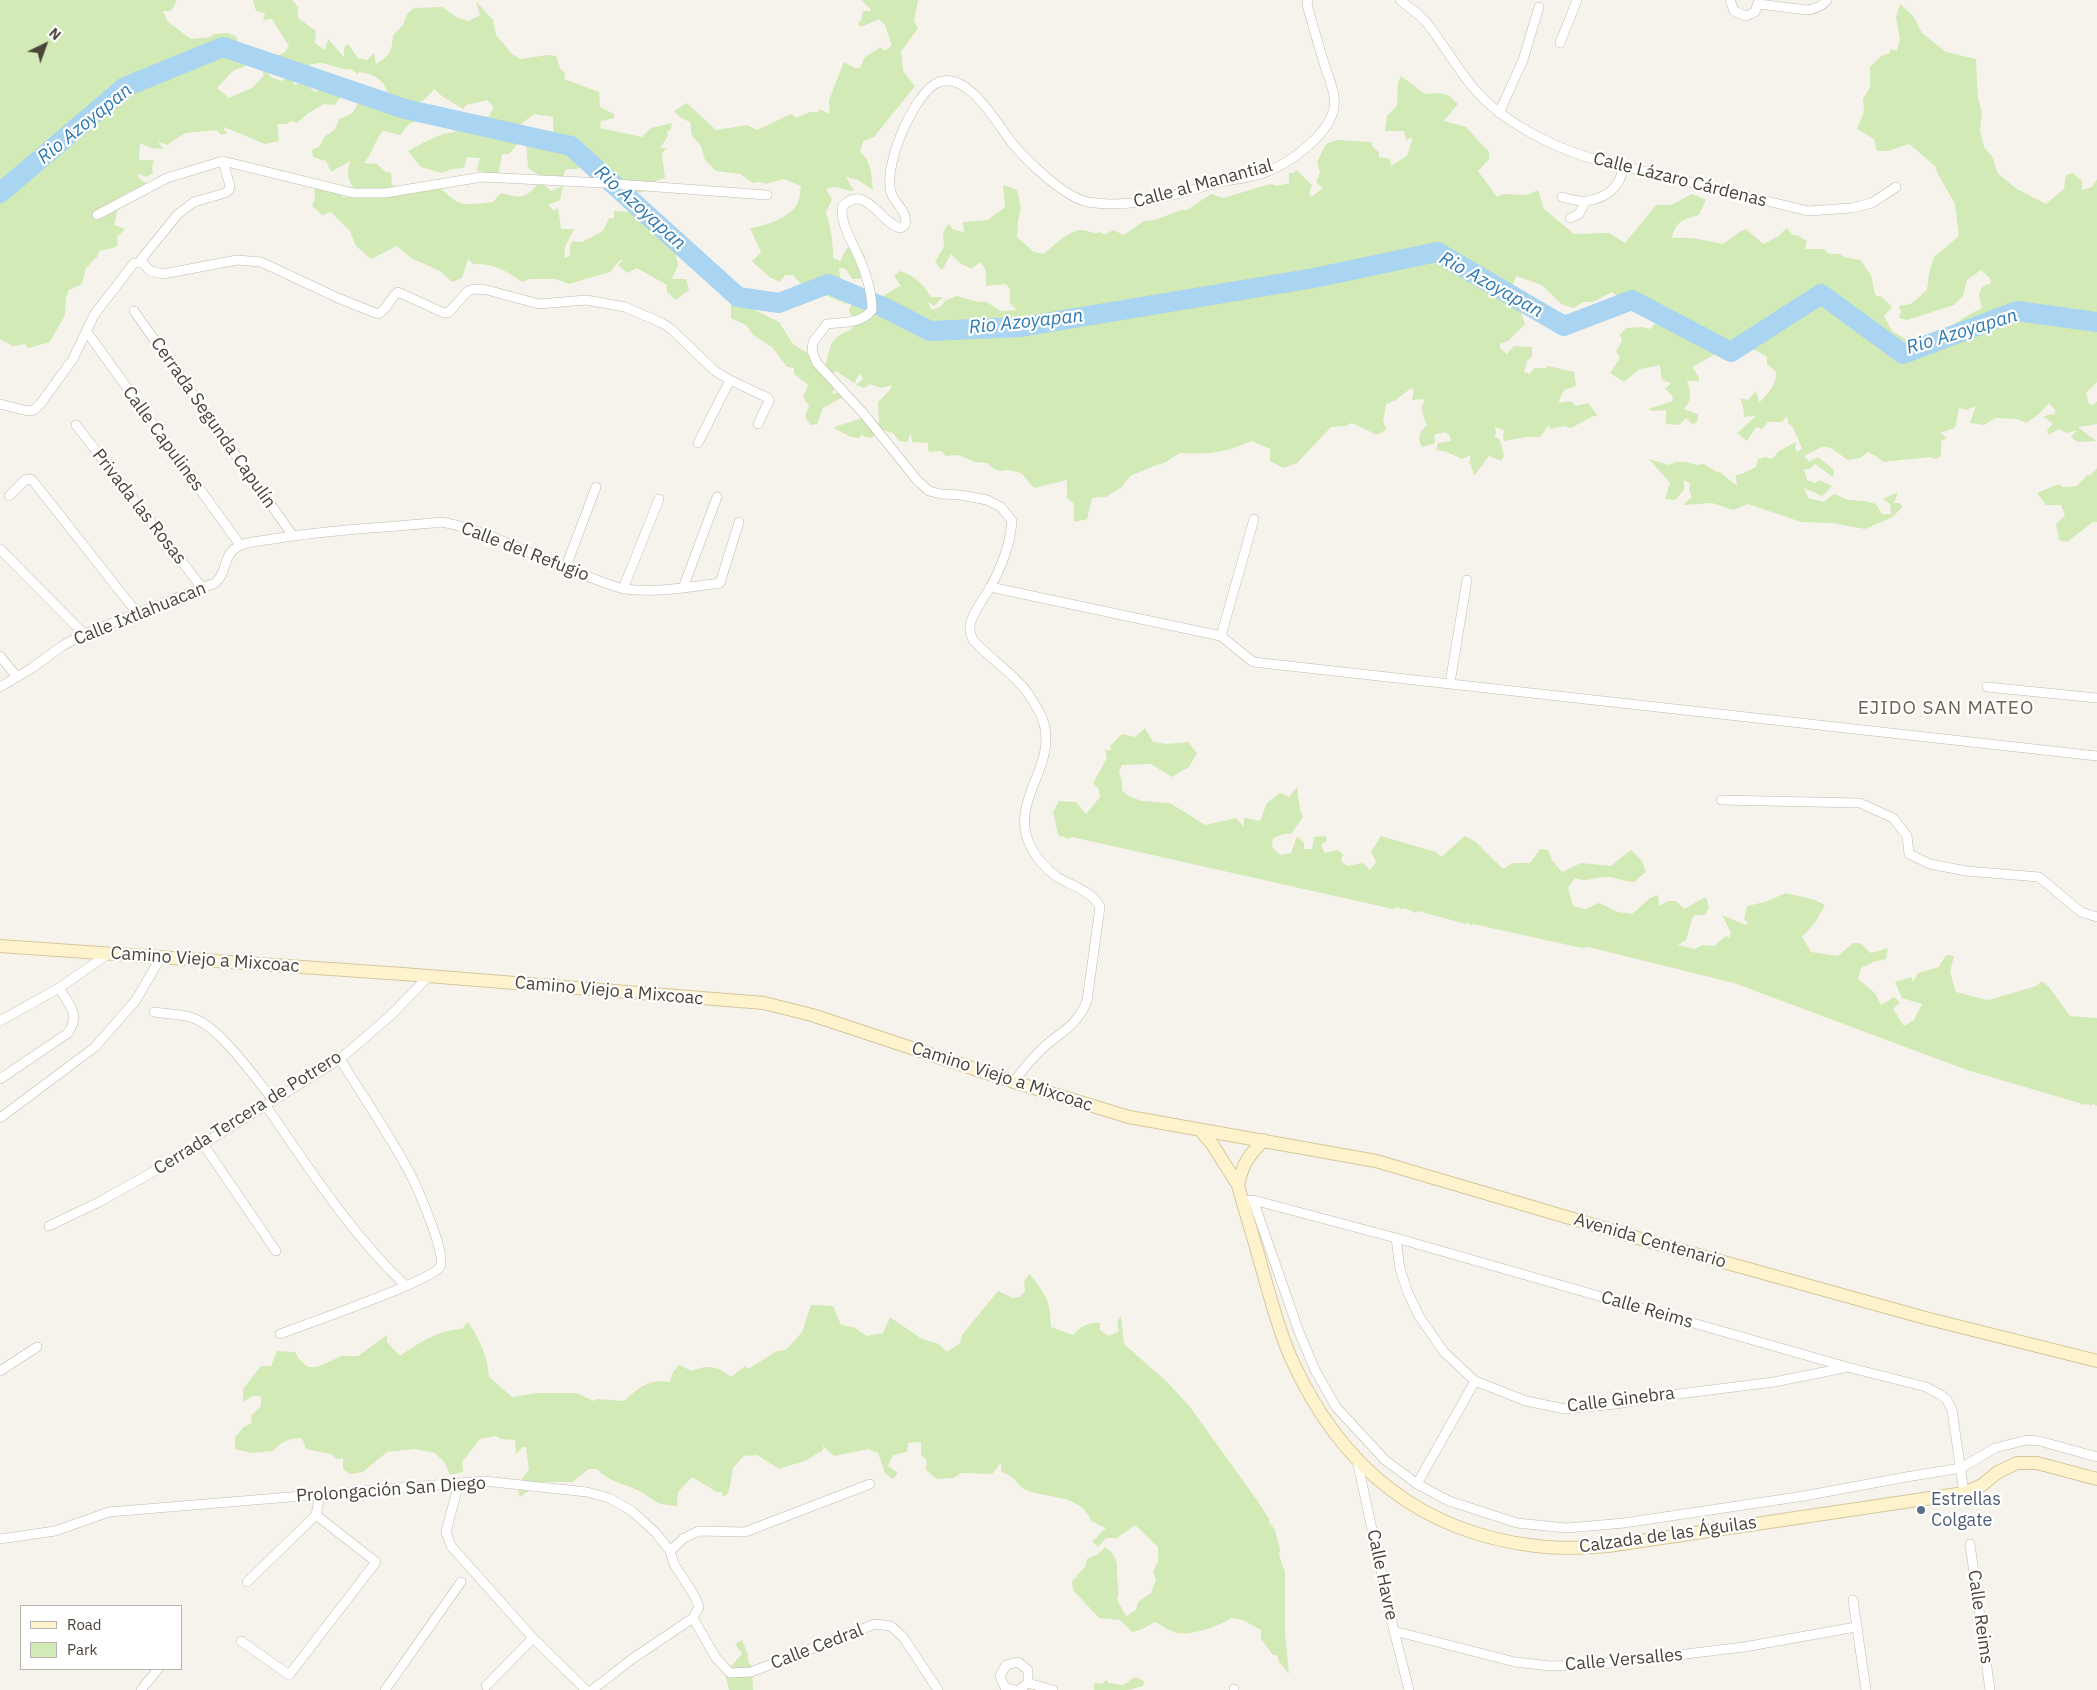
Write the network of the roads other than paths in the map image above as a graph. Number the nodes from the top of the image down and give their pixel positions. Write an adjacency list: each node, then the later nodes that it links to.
1 (1308, 0): 37 (street, Calle al Manantial)
2 (1400, 0): 9 (street, Calle Lázaro Cárdenas)
3 (1577, 0): 8 (street)
4 (1730, 0): 6 (street)
5 (1826, 0): 6 (street)
6 (1759, 2)
7 (1538, 6): 9 (street)
8 (1560, 44)
9 (1499, 113): 11 (street, Calle Lázaro Cárdenas)
10 (223, 161): 13 (street); 16 (street); 18 (street)
11 (1623, 166): 12 (street, Calle Lázaro Cárdenas); 15 (street)
12 (1896, 187)
13 (767, 195)
14 (1562, 197): 15 (street)
15 (1585, 202): 17 (street)
16 (97, 215)
17 (1570, 218)
18 (139, 262): 20 (street); 21 (street)
19 (134, 311): 32 (street, Cerrada Segunda Capulín)
20 (87, 332): 22 (street); 33 (street, Calle Capulines)
21 (730, 380): 23 (street); 25 (street)
22 (0, 404)
23 (758, 424)
24 (76, 426): 39 (street, Privada las Rosas)
25 (698, 443)
26 (596, 487): 35 (street)
27 (8, 496): 41 (street)
28 (717, 497): 38 (street)
29 (659, 499): 40 (street)
30 (1254, 519): 43 (street)
31 (739, 522): 38 (street, Calle del Refugio)
32 (293, 536): 33 (street, Calle del Refugio); 35 (street, Calle del Refugio)
33 (240, 545): 39 (street, Calle Ixtlahuacan)
34 (0, 549): 42 (street)
35 (565, 569): 40 (street, Calle del Refugio)
36 (1467, 580): 46 (street)
37 (990, 587): 43 (street); 62 (street)
38 (683, 588): 40 (street, Calle del Refugio)
39 (203, 589): 41 (street, Calle Ixtlahuacan)
40 (623, 589)
41 (137, 613): 42 (street, Calle Ixtlahuacan)
42 (84, 634): 45 (street, Calle Ixtlahuacan)
43 (1220, 636): 46 (street)
44 (0, 656): 45 (street)
45 (17, 677): 47 (street, Calle Ixtlahuacan)
46 (1450, 683): 50 (street)
47 (0, 687)
48 (1987, 687): 49 (street)
49 (2097, 698)
50 (2097, 756)
51 (1721, 800): 52 (street)
52 (2097, 917)
53 (3, 948): 54 (main road, Camino Viejo a Mixcoac)
54 (108, 953): 55 (main road, Camino Viejo a Mixcoac); 57 (street)
55 (161, 957): 56 (main road, Camino Viejo a Mixcoac); 64 (street)
56 (429, 976): 60 (street, Cerrada Tercera de Potrero); 62 (main road, Camino Viejo a Mixcoac)
57 (59, 988): 59 (street); 61 (street)
58 (154, 1012): 63 (street)
59 (0, 1021)
60 (340, 1059): 63 (street, Cerrada Tercera de Potrero); 73 (street)
61 (0, 1079)
62 (1014, 1082): 65 (main road, Camino Viejo a Mixcoac)
63 (270, 1103): 67 (street, Cerrada Tercera de Potrero); 73 (street)
64 (0, 1118)
65 (1201, 1131): 66 (main road, Avenida Centenario); 68 (main road, Calzada de las Águilas)
66 (1264, 1140): 68 (main road, Calzada de las Águilas); 76 (main road, Avenida Centenario)
67 (203, 1144): 70 (street, Cerrada Tercera de Potrero); 72 (street)
68 (1238, 1185): 69 (main road, Calzada de las Águilas)
69 (1248, 1201): 71 (street, Calle Reims); 81 (main road, Calzada de las Águilas); 86 (street, Calzada de las Águilas)
70 (49, 1226)
71 (1396, 1238): 77 (street, Calle Reims); 79 (street, Calle Ginebra)
72 (276, 1251)
73 (406, 1286): 74 (street)
74 (280, 1334)
75 (38, 1347): 78 (street)
76 (2097, 1361)
77 (1847, 1367): 79 (street, Calle Ginebra); 82 (street, Calle Reims)
78 (0, 1370)
79 (1475, 1381): 86 (street)
80 (2097, 1457): 82 (street, Calzada de las Águilas)
81 (1357, 1460): 87 (main road, Calzada de las Águilas); 98 (street, Calle Havre)
82 (1962, 1468): 86 (street, Calzada de las Águilas); 87 (street, Calle Reims)
83 (2097, 1478): 87 (main road, Calzada de las Águilas)
84 (459, 1483): 88 (street, Prolongación San Diego); 92 (street, Prolongación San Diego); 99 (street)
85 (870, 1484): 92 (street)
86 (1417, 1484)
87 (1964, 1493)
88 (320, 1495): 89 (street); 90 (street, Prolongación San Diego)
89 (316, 1515): 93 (street); 100 (street)
90 (0, 1540)
91 (1970, 1544): 113 (street, Calle Reims)
92 (670, 1551): 96 (street, Prolongación San Diego)
93 (247, 1582)
94 (461, 1582): 105 (street)
95 (1853, 1600): 97 (street)
96 (692, 1618): 107 (street); 108 (street, Calle Cedral)
97 (1856, 1628): 98 (street, Calle Versalles); 112 (street)
98 (1394, 1630): 111 (street, Calle Havre)
99 (534, 1638): 103 (street); 106 (street)
100 (241, 1641)
101 (157, 1670): 104 (street)
102 (1028, 1683): 109 (street); 109 (street); 110 (street)
103 (486, 1686)
104 (141, 1690)
105 (385, 1690)
106 (586, 1690)
107 (592, 1690)
108 (938, 1690)
109 (1017, 1690)
110 (1053, 1690)
111 (1409, 1690)
112 (1866, 1690)
113 (1990, 1690)

